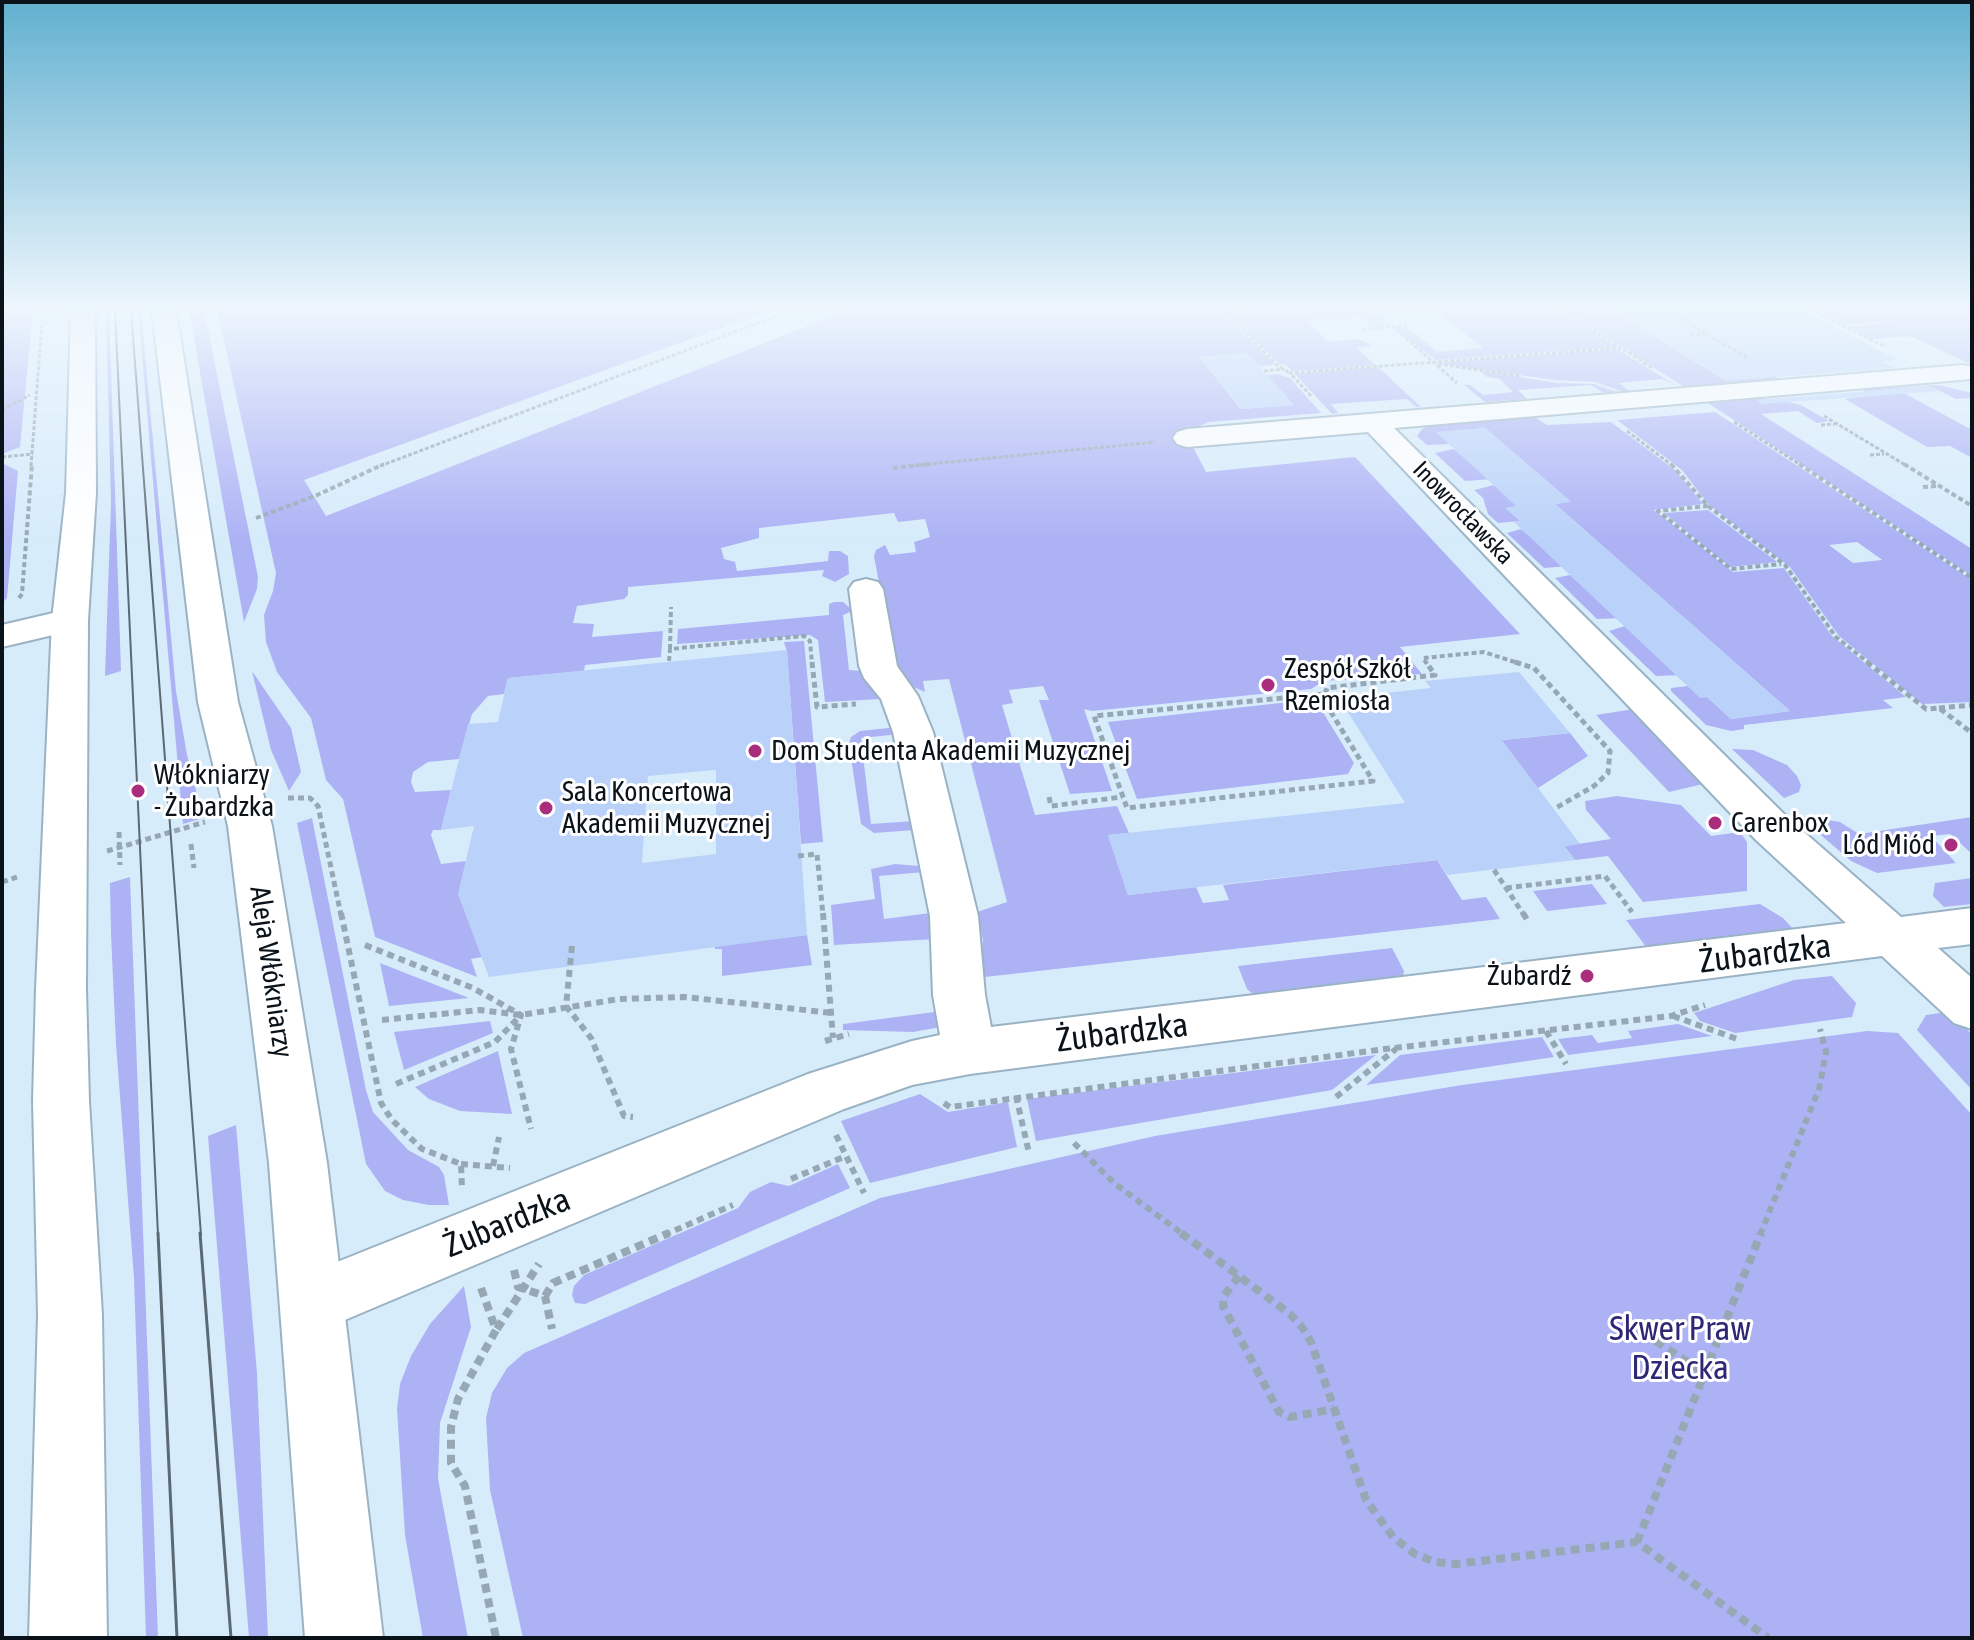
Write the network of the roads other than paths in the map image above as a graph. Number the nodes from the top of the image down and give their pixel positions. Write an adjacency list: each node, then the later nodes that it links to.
1 (82, 387): 7 (main road)
2 (175, 387): 13 (main road, Aleja Włókniarzy)
3 (1798, 387): 4 (main road, Inowrocławska)
4 (1379, 423): 5 (main road); 10 (main road, Inowrocławska)
5 (1187, 438)
6 (866, 589): 12 (main road)
7 (70, 620): 8 (main road); 14 (main road)
8 (2, 636)
9 (1972, 926): 10 (main road, Żubardzka)
10 (1893, 937): 11 (main road, Inowrocławska); 12 (main road, Żubardzka)
11 (1972, 1008)
12 (970, 1052): 13 (main road, Żubardzka)
13 (314, 1302): 15 (main road, Aleja Włókniarzy)
14 (68, 1638)
15 (344, 1638)

